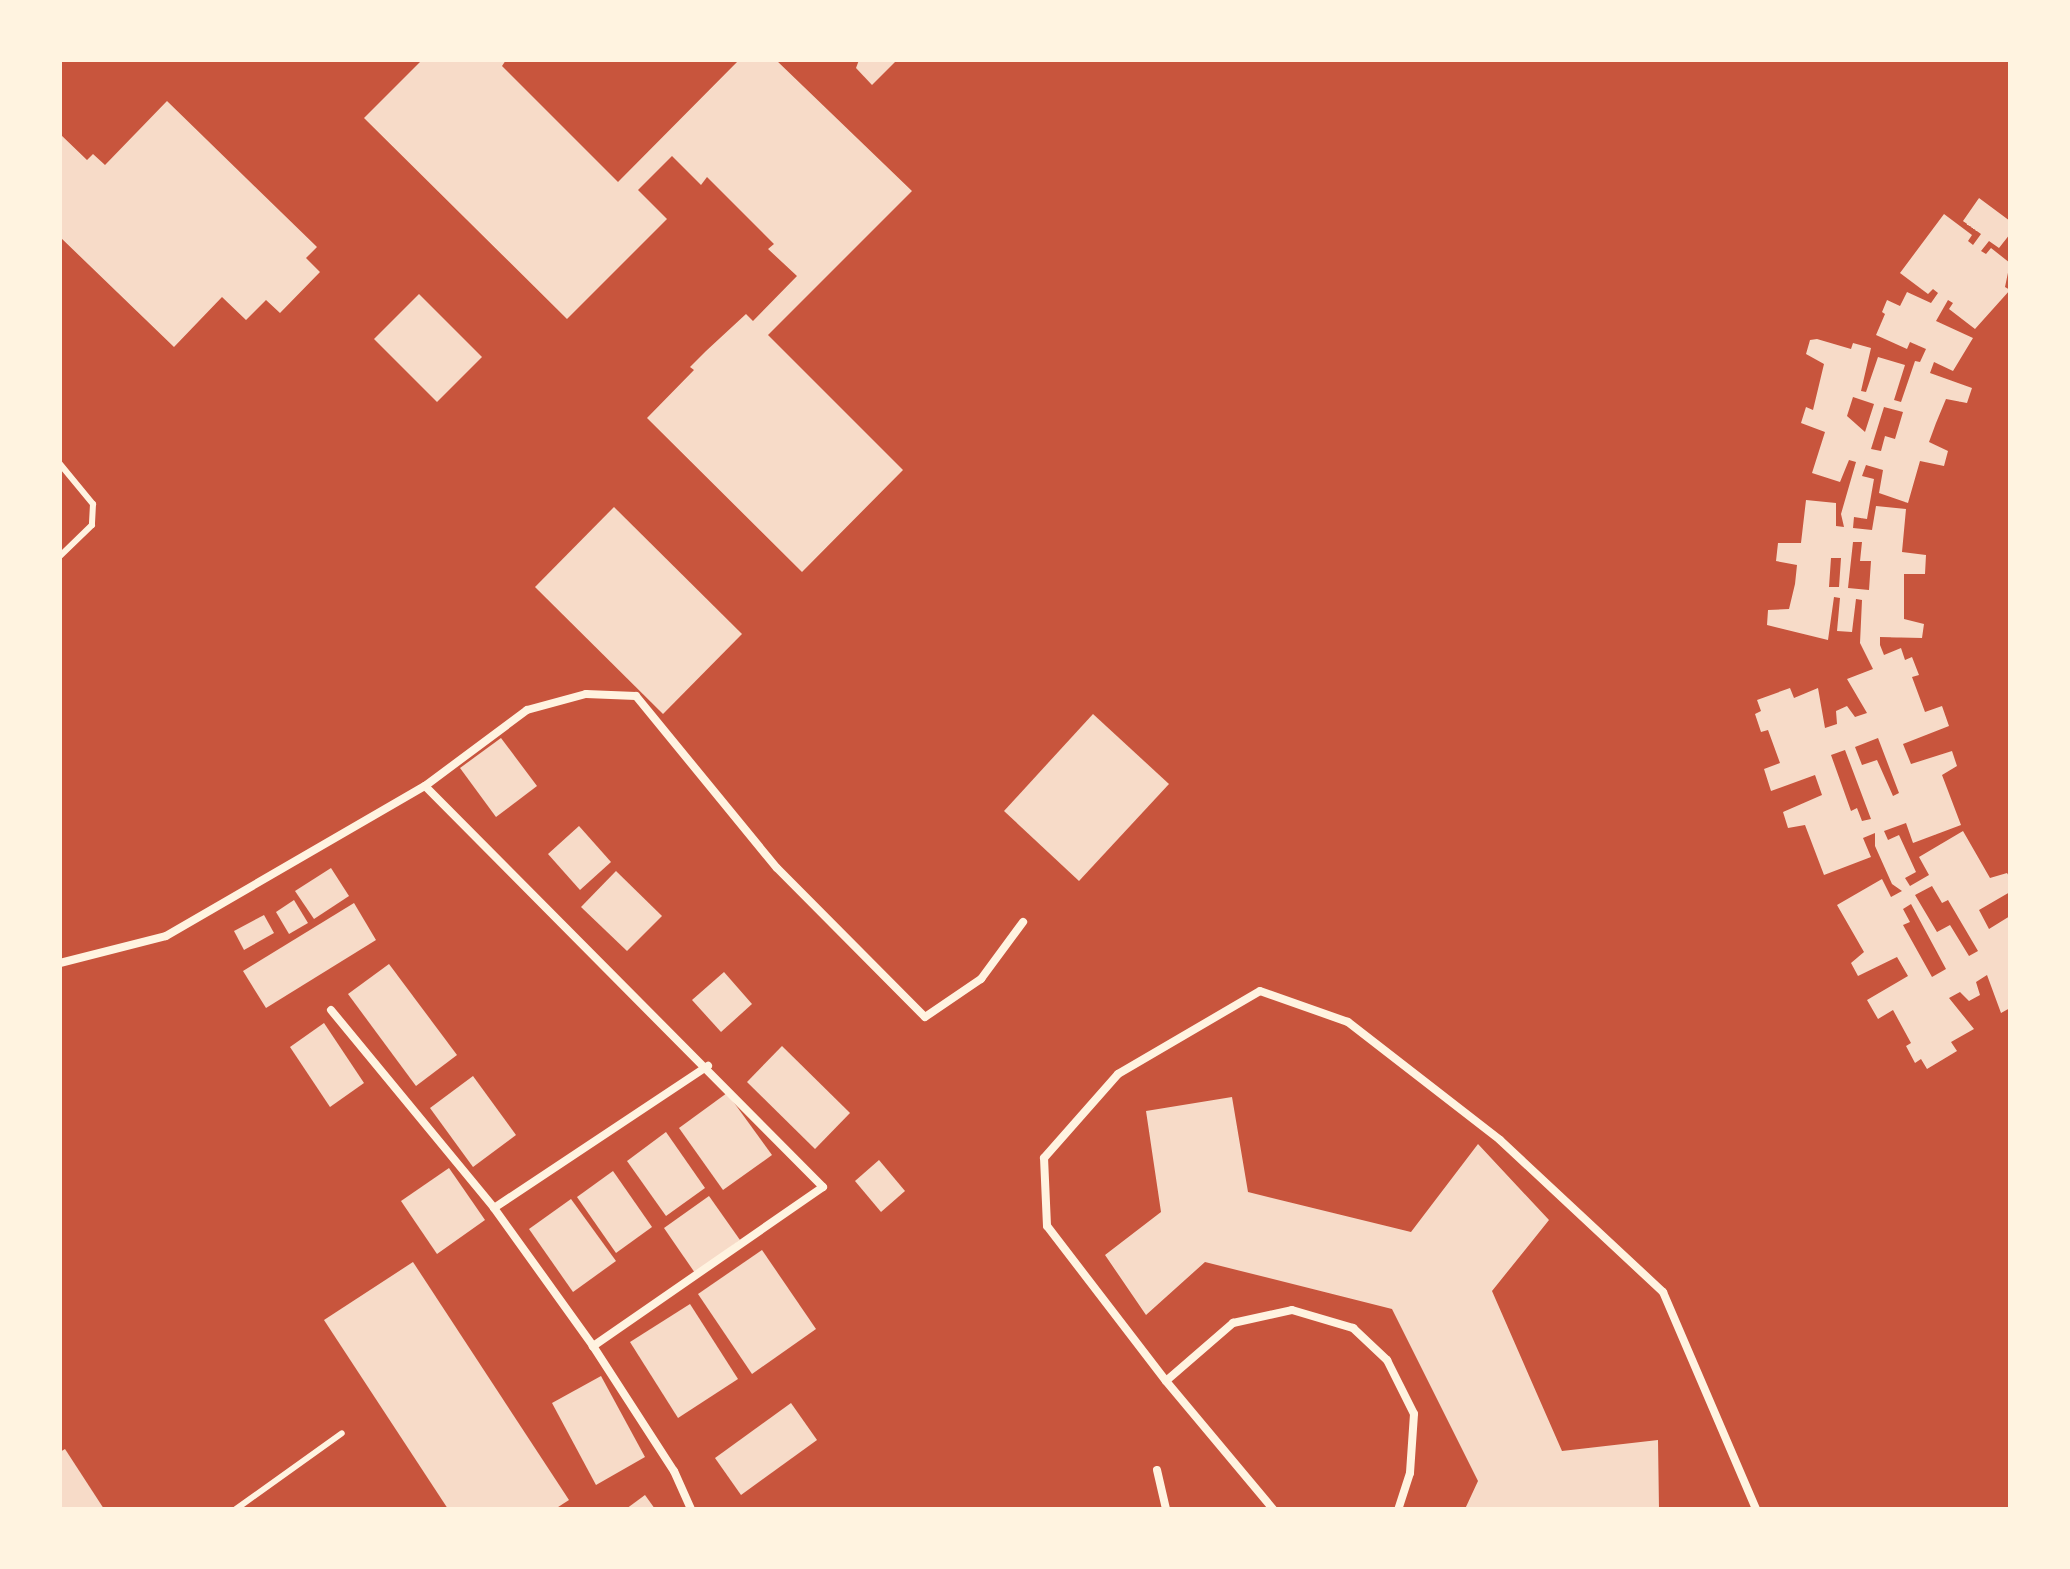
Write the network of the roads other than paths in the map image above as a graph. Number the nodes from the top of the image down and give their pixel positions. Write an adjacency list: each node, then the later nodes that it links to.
1 (60, 464): 2 (lane)
2 (60, 556)
3 (425, 786): 4 (street); 5 (street); 7 (street)
4 (1023, 922)
5 (60, 963)
6 (331, 1010): 8 (street)
7 (708, 1066): 8 (street); 9 (street)
8 (494, 1208): 9 (street)
9 (593, 1346): 14 (street)
10 (1166, 1381): 16 (street); 17 (street); 18 (street)
11 (342, 1433): 13 (lane)
12 (1157, 1470): 15 (street)
13 (236, 1509)
14 (691, 1509)
15 (1166, 1509)
16 (1273, 1509)
17 (1398, 1509)
18 (1756, 1509)

